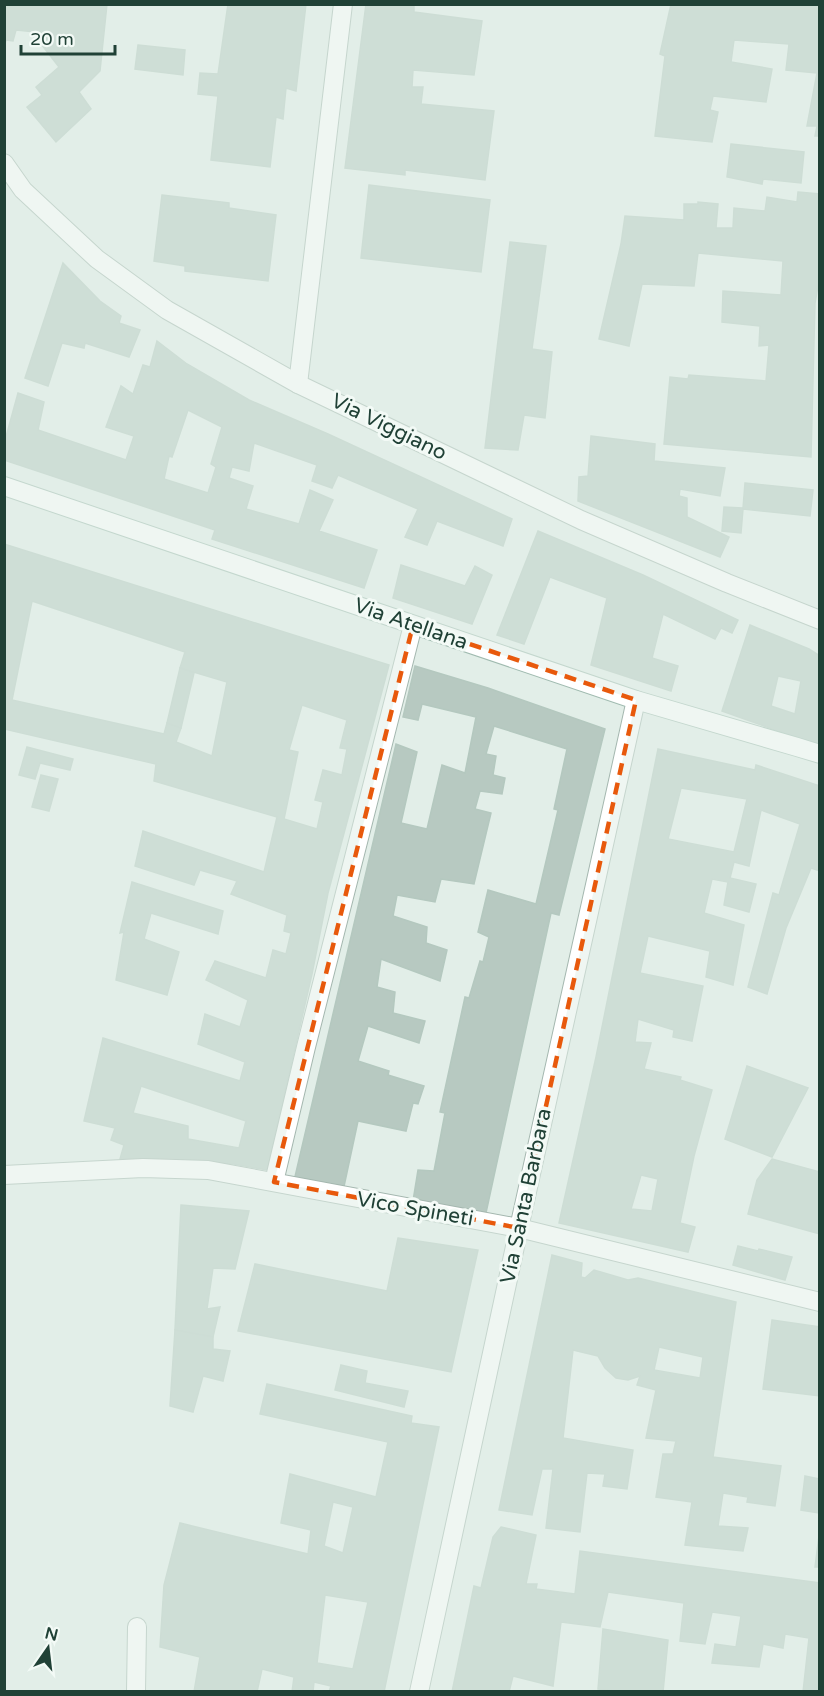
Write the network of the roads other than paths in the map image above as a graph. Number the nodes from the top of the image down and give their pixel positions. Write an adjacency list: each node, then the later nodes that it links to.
1 (343, 4): 3 (street)
2 (4, 163): 3 (street, Via Viggiano)
3 (298, 384): 5 (street, Via Viggiano)
4 (4, 486): 6 (street, Via Atellana)
5 (819, 620)
6 (413, 625): 7 (street, Via Atellana); 10 (street)
7 (636, 700): 8 (street, Via Atellana); 11 (street, Via Santa Barbara)
8 (819, 754)
9 (4, 1175): 10 (street, Vico Spineti)
10 (274, 1182): 11 (street, Vico Spineti)
11 (519, 1228): 12 (street, Vico Spineti); 15 (street, Via Santa Barbara)
12 (819, 1302)
13 (137, 1627): 14 (street)
14 (136, 1692)
15 (419, 1692)

